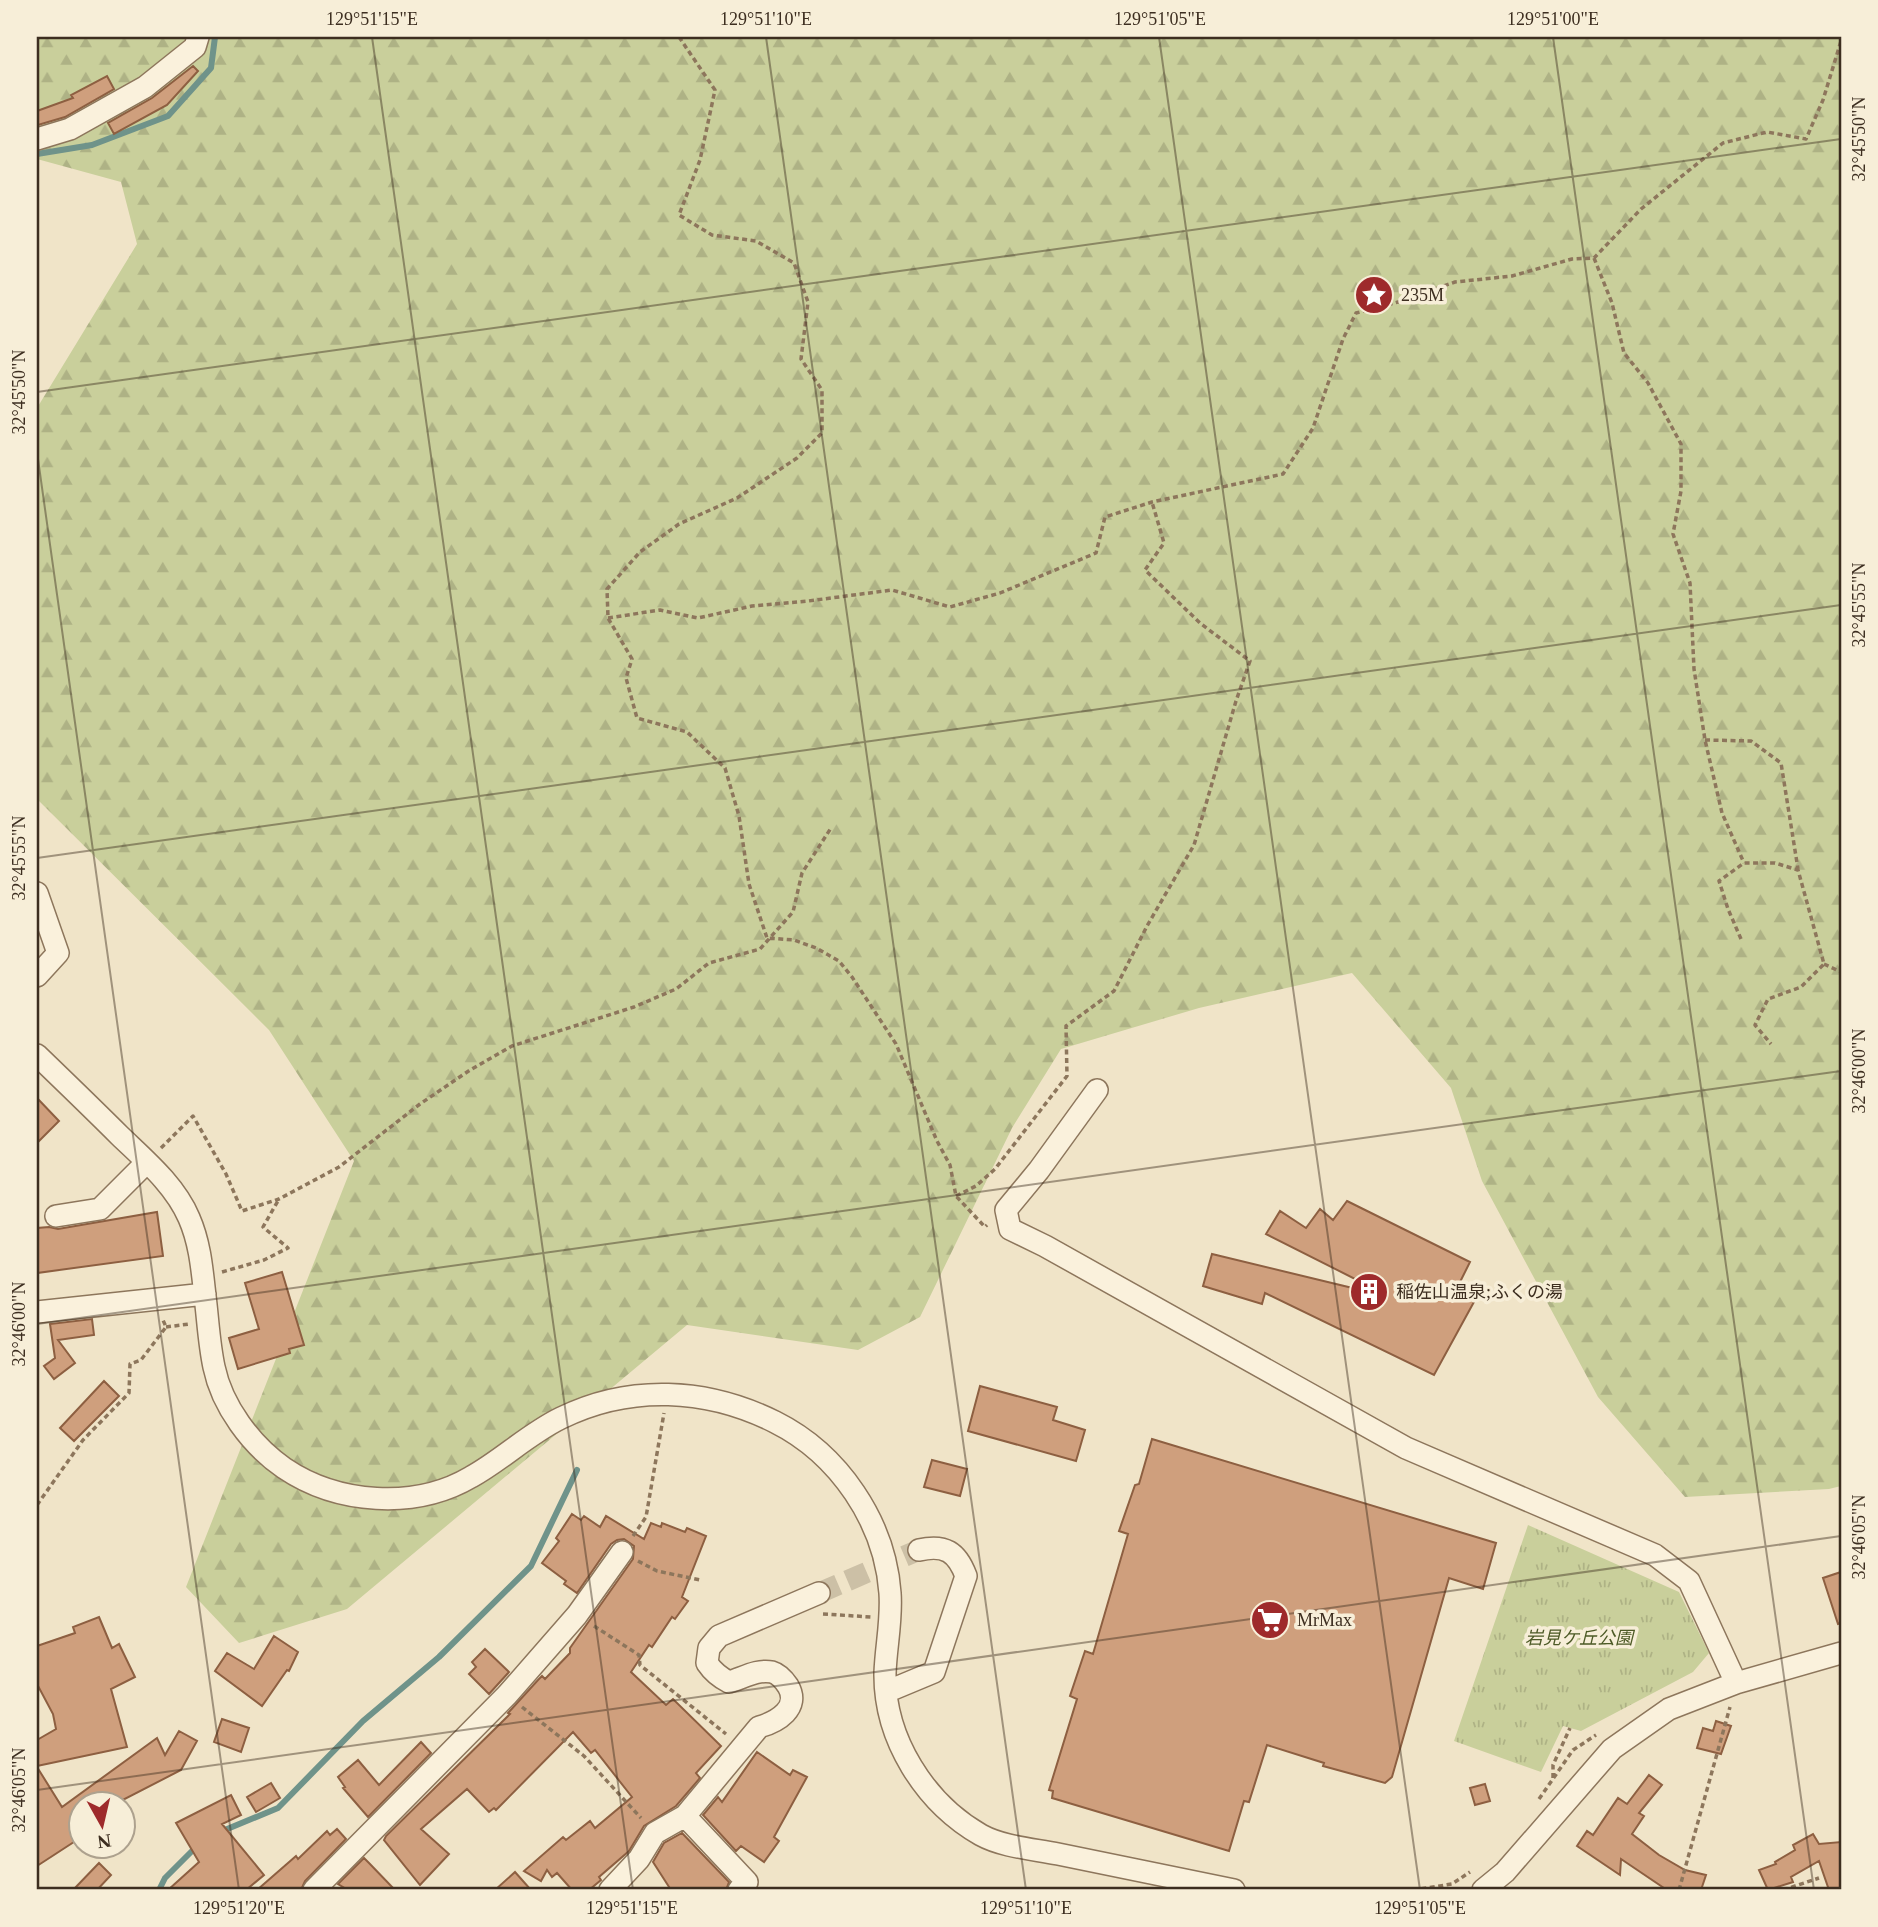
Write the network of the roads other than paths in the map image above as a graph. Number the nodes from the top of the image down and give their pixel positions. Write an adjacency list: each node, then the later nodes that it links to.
1 (198, 37): 2 (street)
2 (37, 139)
3 (37, 893): 4 (street)
4 (37, 976)
5 (37, 1055): 7 (street)
6 (1097, 1090): 15 (street)
7 (147, 1161): 8 (street); 9 (street)
8 (56, 1216)
9 (204, 1285): 10 (street); 16 (street)
10 (37, 1312)
11 (919, 1550): 16 (street)
12 (621, 1552): 18 (street)
13 (819, 1593): 17 (street)
14 (1841, 1653): 15 (street)
15 (1737, 1682): 22 (street)
16 (886, 1692): 21 (street)
17 (685, 1816): 19 (street); 20 (street)
18 (314, 1890)
19 (610, 1890)
20 (739, 1890)
21 (1234, 1890)
22 (1483, 1890)

